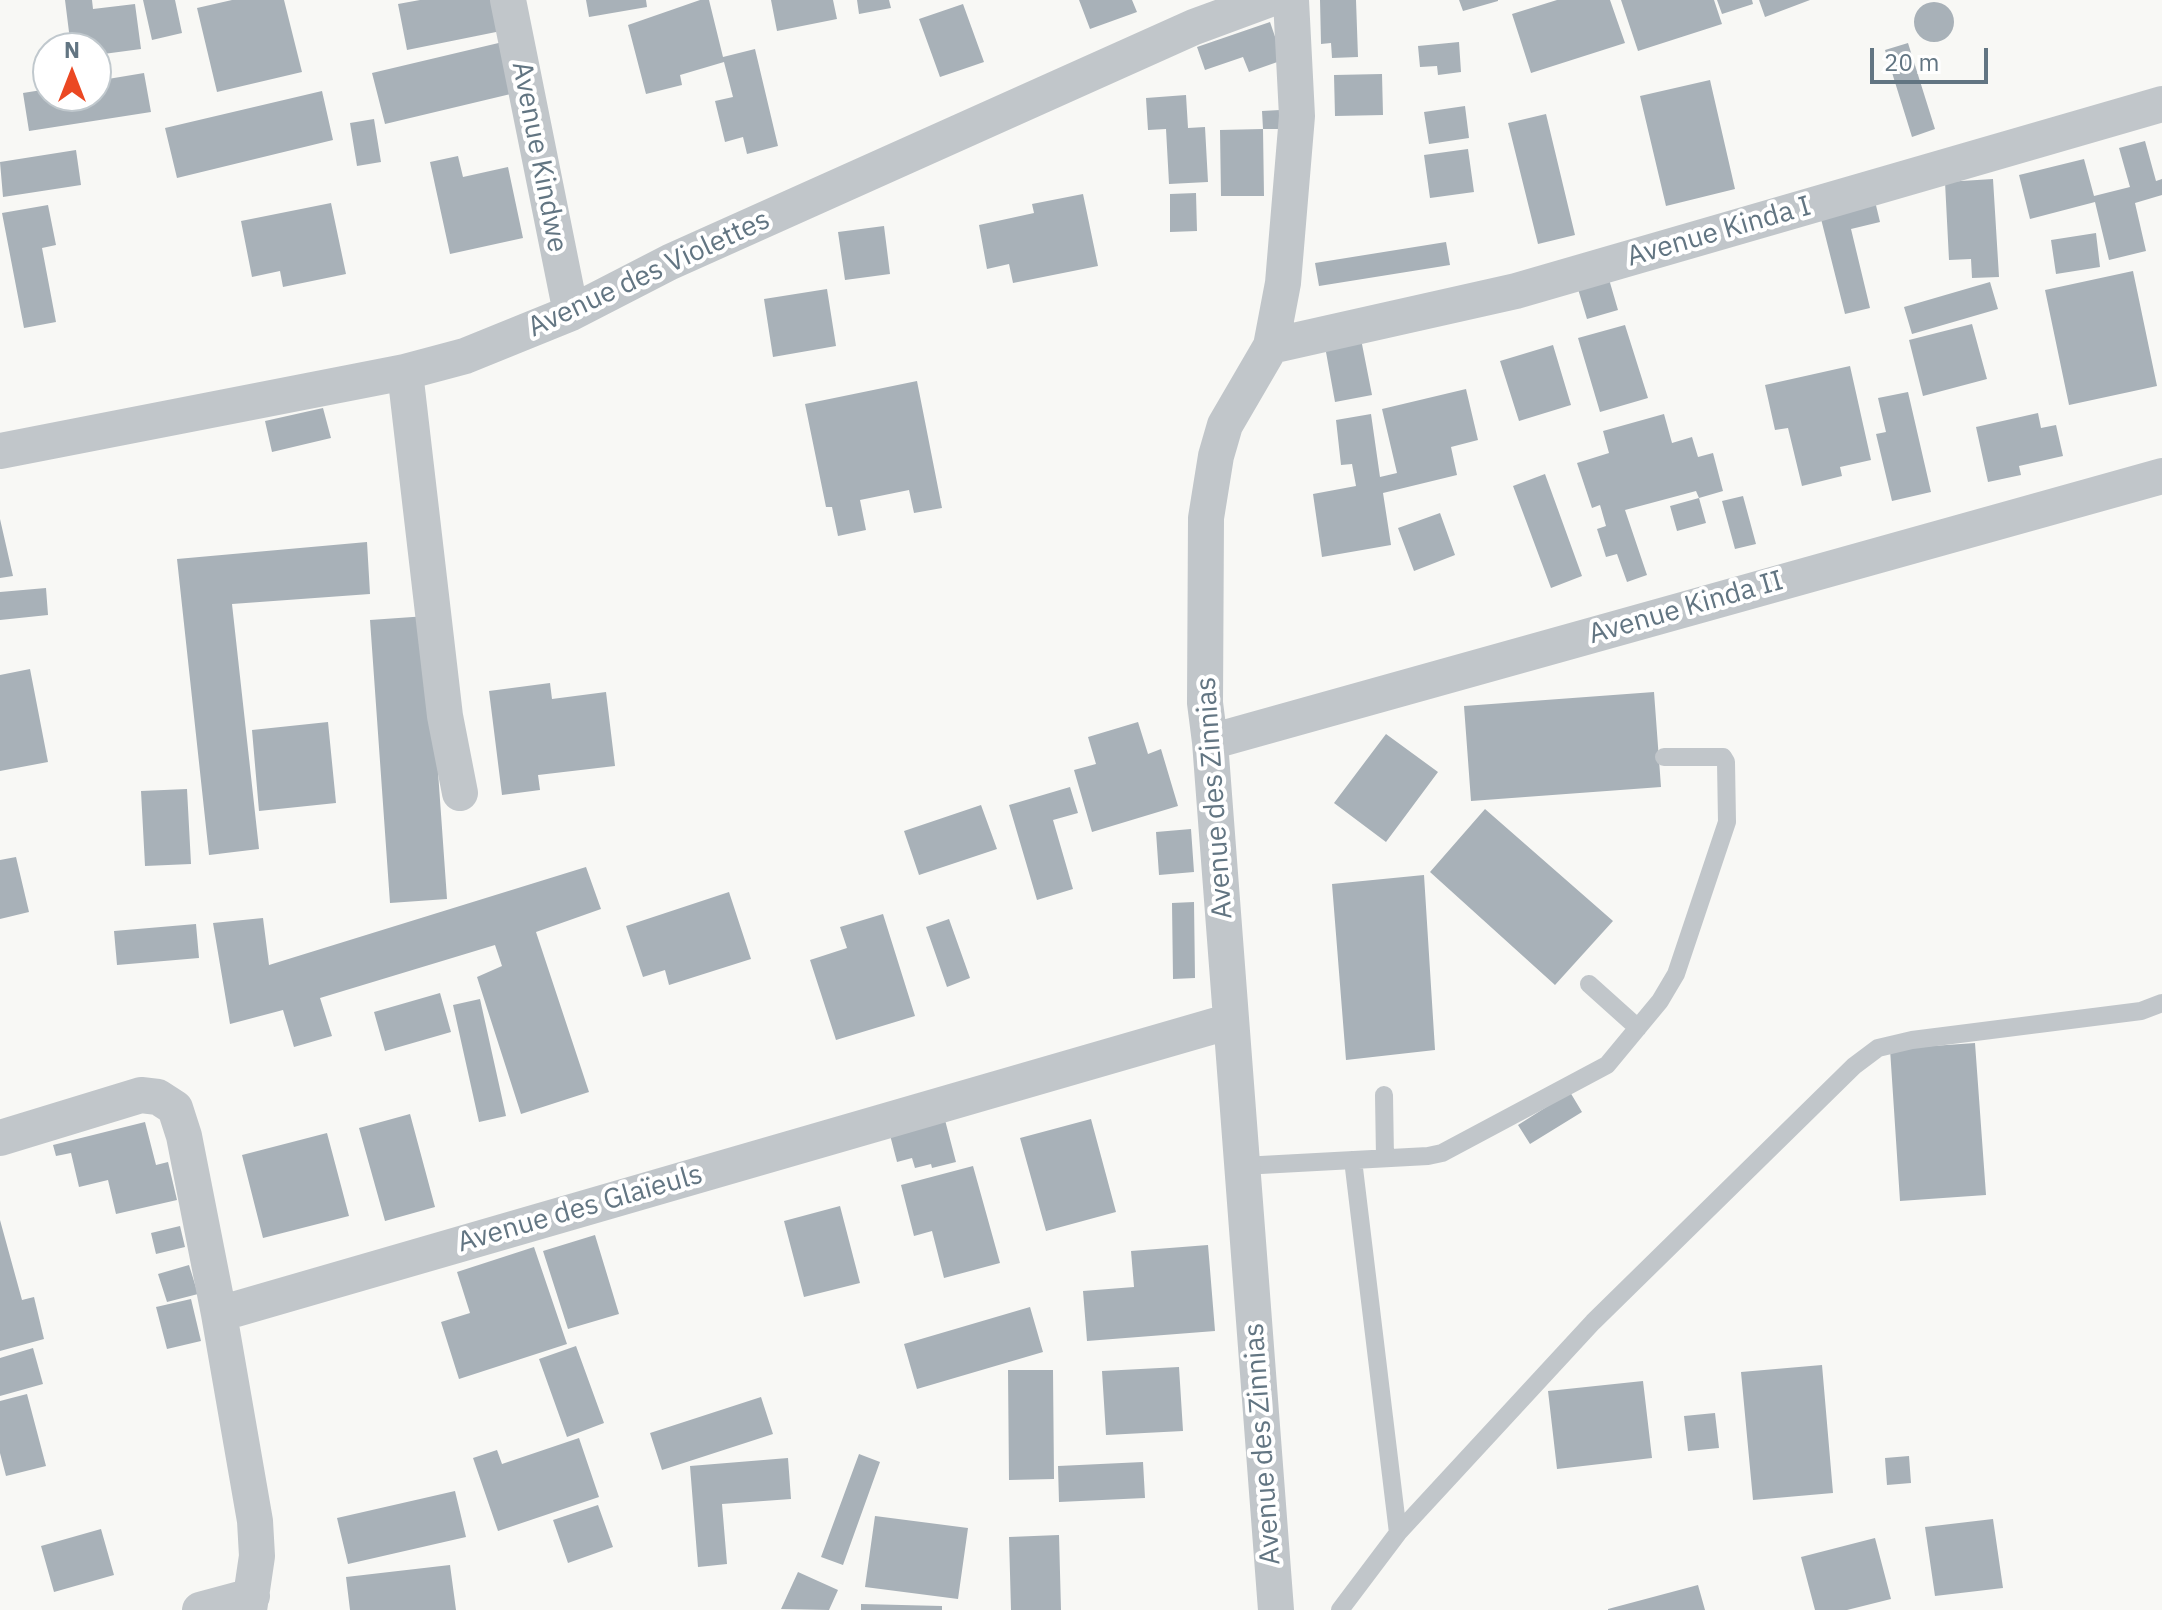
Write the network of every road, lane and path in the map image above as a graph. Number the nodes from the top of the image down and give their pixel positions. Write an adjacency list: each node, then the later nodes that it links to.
1 (508, 0): 5 (street, Avenue Kindwe)
2 (1267, 0): 5 (street, Avenue des Violettes)
3 (1291, 0): 6 (street, Avenue des Zinnias)
4 (2162, 104): 6 (street, Avenue Kinda I)
5 (571, 313): 7 (street, Avenue des Violettes)
6 (1271, 346): 10 (street, Avenue des Zinnias)
7 (405, 372): 8 (street, Avenue des Violettes); 12 (street)
8 (0, 451)
9 (2162, 476): 10 (street, Avenue Kinda II)
10 (1210, 742): 15 (street, Avenue des Zinnias)
11 (1664, 757): 16 (lane)
12 (460, 793)
13 (1589, 984): 16 (lane)
14 (2162, 1003): 23 (lane)
15 (1231, 1021): 21 (street, Avenue des Zinnias); 22 (street, Avenue des Glaïeuls)
16 (1638, 1028): 19 (lane)
17 (1384, 1095): 19 (lane)
18 (0, 1138): 22 (street)
19 (1385, 1158): 20 (lane)
20 (1353, 1160): 21 (lane); 23 (lane)
21 (1242, 1166): 26 (street, Avenue des Zinnias)
22 (219, 1314): 24 (street)
23 (1398, 1533): 27 (lane)
24 (250, 1603): 25 (street)
25 (200, 1610)
26 (1276, 1610)
27 (1340, 1610)

